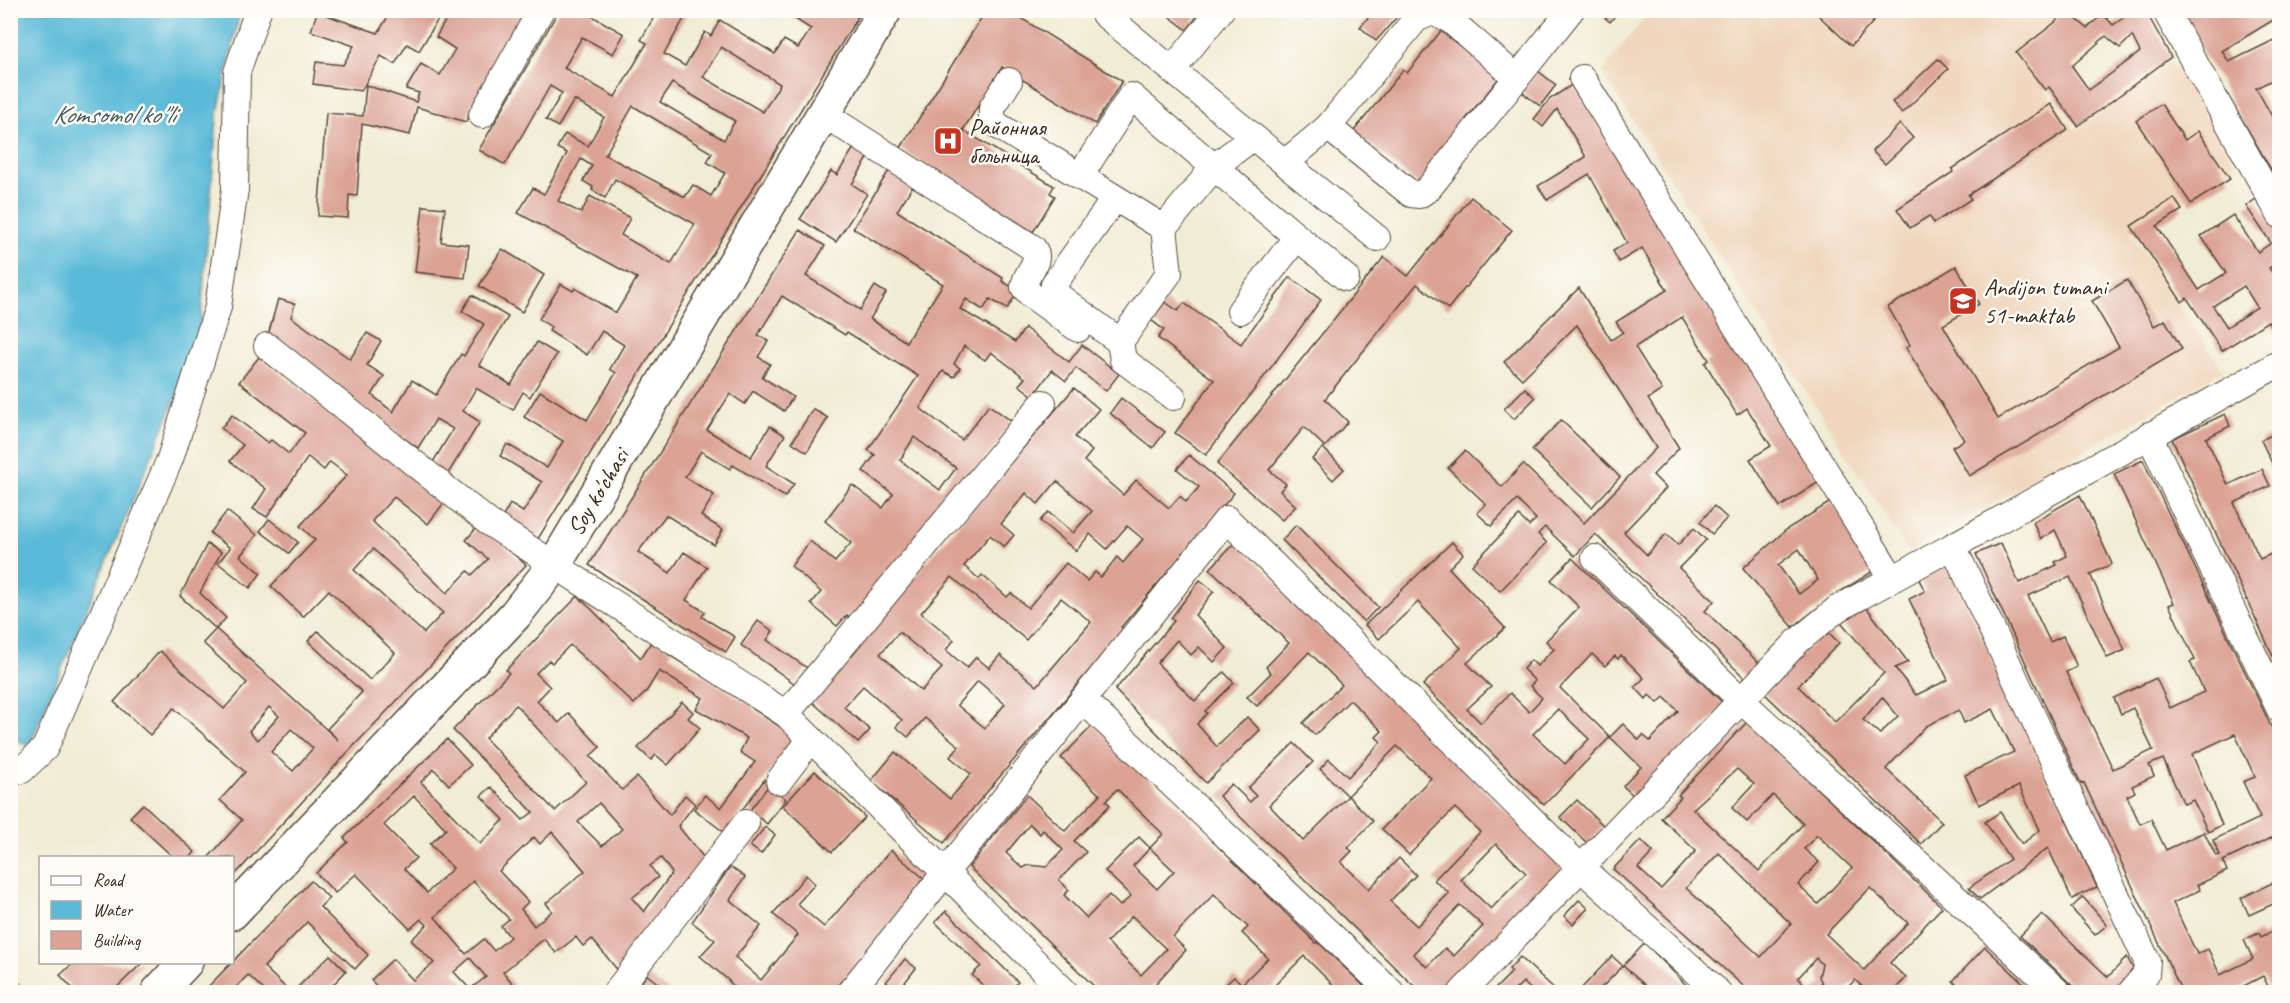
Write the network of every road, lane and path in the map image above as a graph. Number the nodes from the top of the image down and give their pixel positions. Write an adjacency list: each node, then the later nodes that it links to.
1 (258, 10): 42 (lane)
2 (541, 10): 13 (lane)
3 (885, 10): 12 (main road, Soy ko'chasi)
4 (1221, 10): 8 (lane)
5 (1571, 10): 9 (lane)
6 (2165, 10): 20 (lane)
7 (1103, 12): 8 (lane)
8 (1172, 70): 15 (lane)
9 (1517, 78): 14 (lane); 14 (lane)
10 (1582, 78): 36 (lane)
11 (1009, 81): 18 (lane)
12 (822, 113): 26 (lane); 35 (main road, Soy ko'chasi)
13 (482, 116)
14 (1328, 127): 16 (lane)
15 (1253, 137): 16 (lane); 17 (lane)
16 (1285, 163): 23 (lane)
17 (1214, 167): 18 (lane); 21 (lane); 22 (lane)
18 (1080, 176): 19 (lane)
19 (1115, 198): 21 (lane); 27 (lane)
20 (2280, 215)
21 (1164, 228): 27 (lane)
22 (1297, 237): 24 (lane); 25 (lane)
23 (1377, 238)
24 (1346, 278)
25 (1240, 311)
26 (1078, 329)
27 (1120, 342): 30 (lane)
28 (267, 346): 35 (lane)
29 (2280, 363): 32 (lane)
30 (1173, 397)
31 (1043, 403): 40 (lane)
32 (2149, 435): 33 (lane); 39 (lane)
33 (1953, 546): 36 (lane); 57 (lane)
34 (1595, 558): 38 (lane)
35 (555, 564): 40 (lane); 47 (main road, Soy ko'chasi)
36 (1892, 578): 38 (lane)
37 (1083, 700): 45 (lane); 46 (lane); 53 (lane)
38 (1742, 701): 45 (lane); 56 (lane)
39 (2280, 710)
40 (786, 714): 41 (lane)
41 (811, 739): 43 (lane); 46 (lane)
42 (10, 770)
43 (779, 781)
44 (746, 824): 50 (lane)
45 (1580, 867): 54 (lane); 55 (lane)
46 (944, 874): 51 (lane); 52 (lane)
47 (234, 911)
48 (185, 964): 49 (main road)
49 (158, 993)
50 (616, 993)
51 (850, 993)
52 (1065, 993)
53 (1391, 993)
54 (1462, 993)
55 (1718, 993)
56 (2058, 993)
57 (2131, 993)

